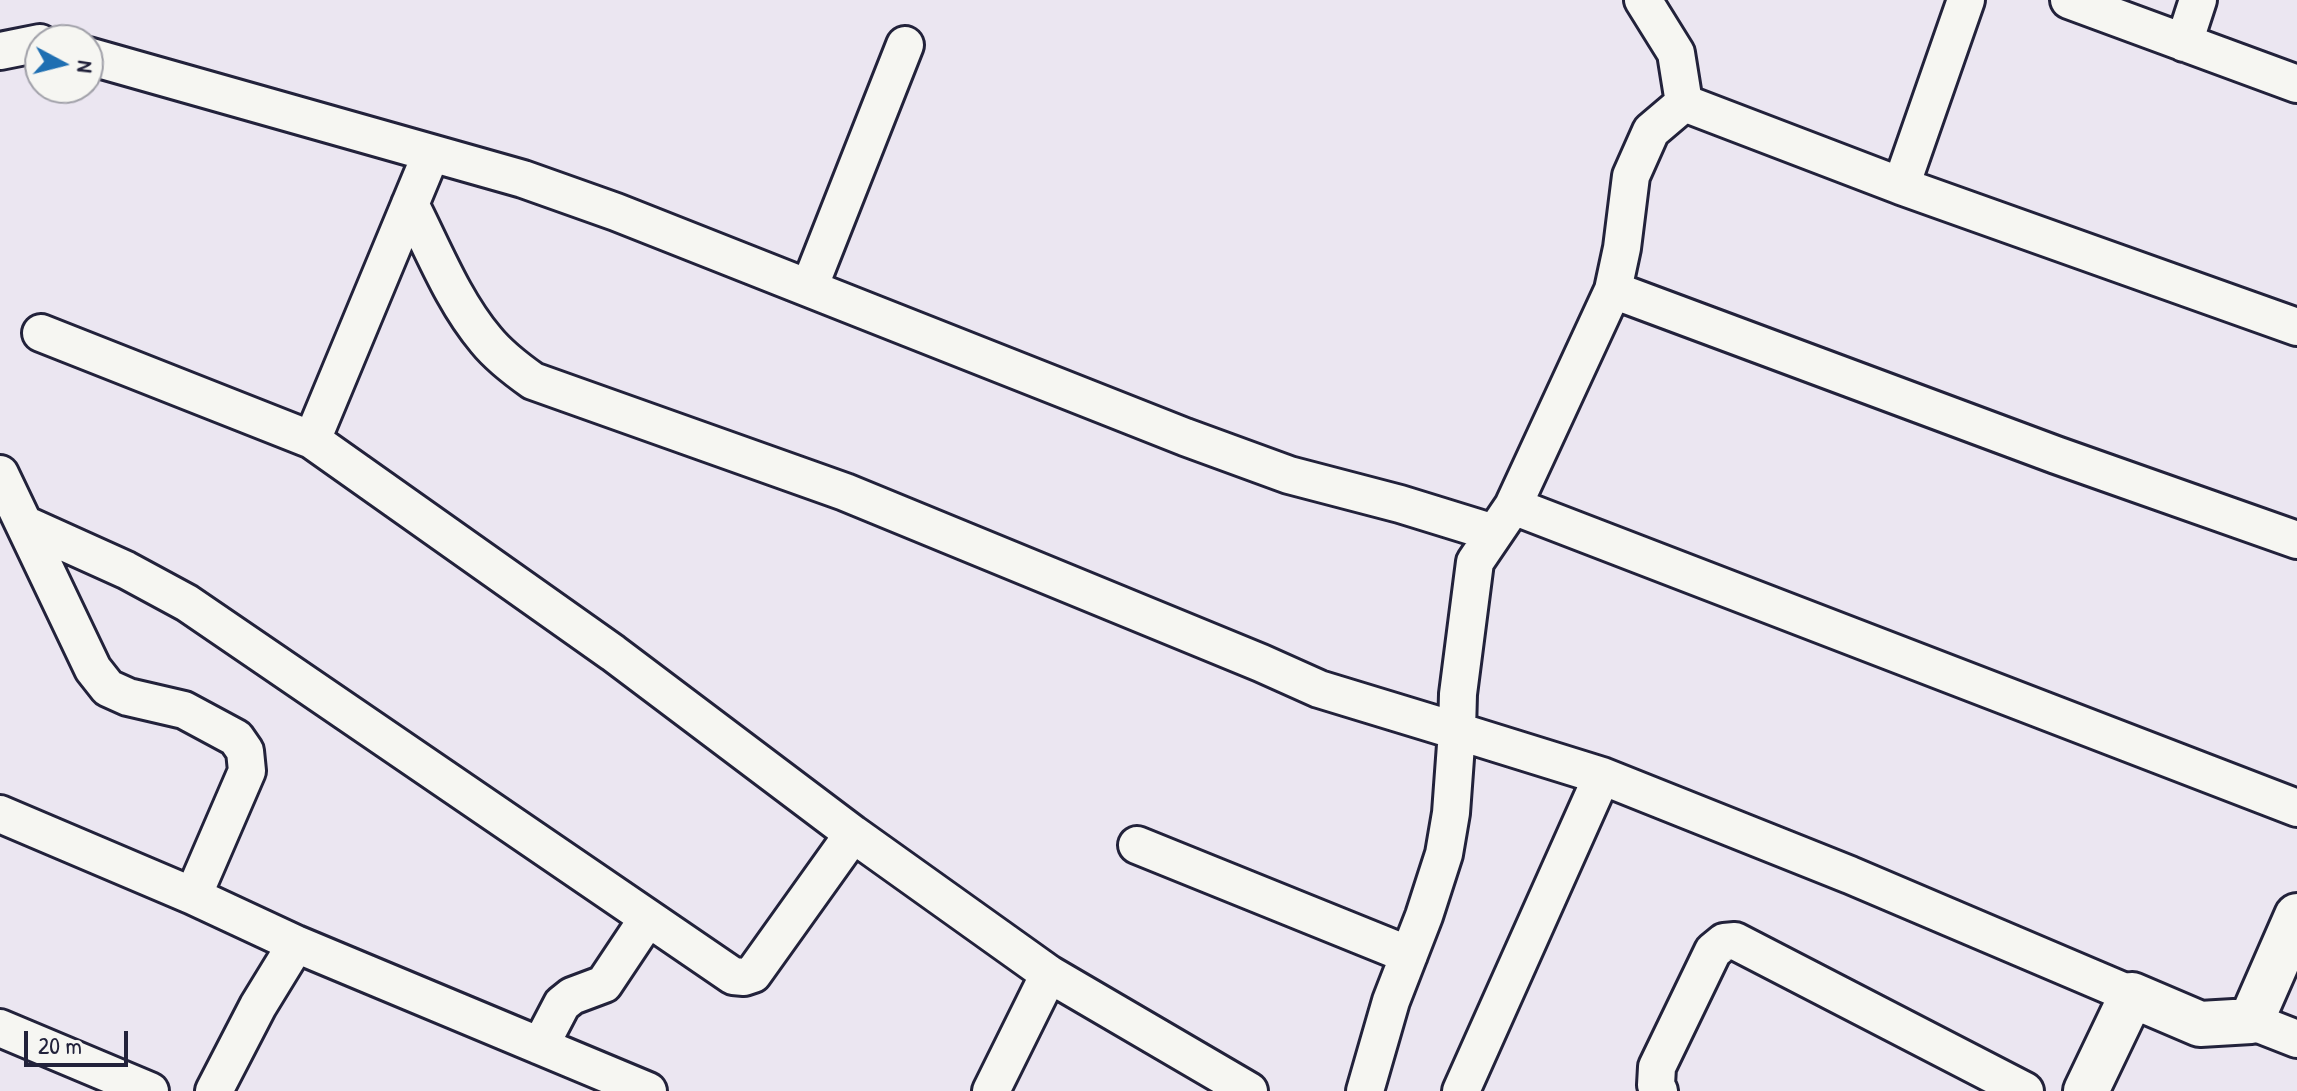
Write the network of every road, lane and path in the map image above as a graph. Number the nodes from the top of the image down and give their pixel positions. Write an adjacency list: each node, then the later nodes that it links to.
1 (1643, 0): 11 (street)
2 (1966, 0): 13 (street)
3 (2069, 0): 5 (street)
4 (2198, 0): 5 (street)
5 (2184, 43): 10 (street)
6 (905, 45): 15 (street)
7 (24, 46): 8 (street)
8 (0, 51)
9 (104, 61): 12 (street)
10 (2297, 84)
11 (1684, 103): 13 (street); 16 (street)
12 (431, 154): 14 (street); 15 (street)
13 (1901, 186): 17 (street)
14 (410, 204): 19 (street); 24 (street)
15 (809, 288): 21 (street)
16 (1613, 290): 21 (street); 23 (street)
17 (2297, 327)
18 (41, 333): 19 (street)
19 (312, 440): 28 (street)
20 (0, 474): 22 (street)
21 (1504, 520): 24 (street); 26 (street)
22 (24, 524): 30 (street); 32 (street)
23 (2297, 540)
24 (1457, 731): 25 (street); 34 (street)
25 (1602, 776): 36 (street); 47 (street)
26 (2297, 808)
27 (0, 814): 30 (street)
28 (853, 834): 32 (street); 35 (street)
29 (1137, 845): 34 (street)
30 (193, 896): 33 (street)
31 (2297, 916): 37 (street)
32 (648, 918): 40 (street)
33 (296, 944): 40 (street); 42 (street)
34 (1409, 955): 46 (street)
35 (1049, 974): 44 (street); 45 (street)
36 (2132, 995): 37 (street); 50 (street)
37 (2251, 1021): 39 (street)
38 (0, 1028): 41 (street)
39 (2297, 1039)
40 (540, 1046): 43 (street)
41 (150, 1091)
42 (214, 1091)
43 (648, 1091)
44 (991, 1091)
45 (1249, 1091)
46 (1365, 1091)
47 (1461, 1091)
48 (1659, 1091): 49 (street)
49 (2025, 1091)
50 (2086, 1091)

